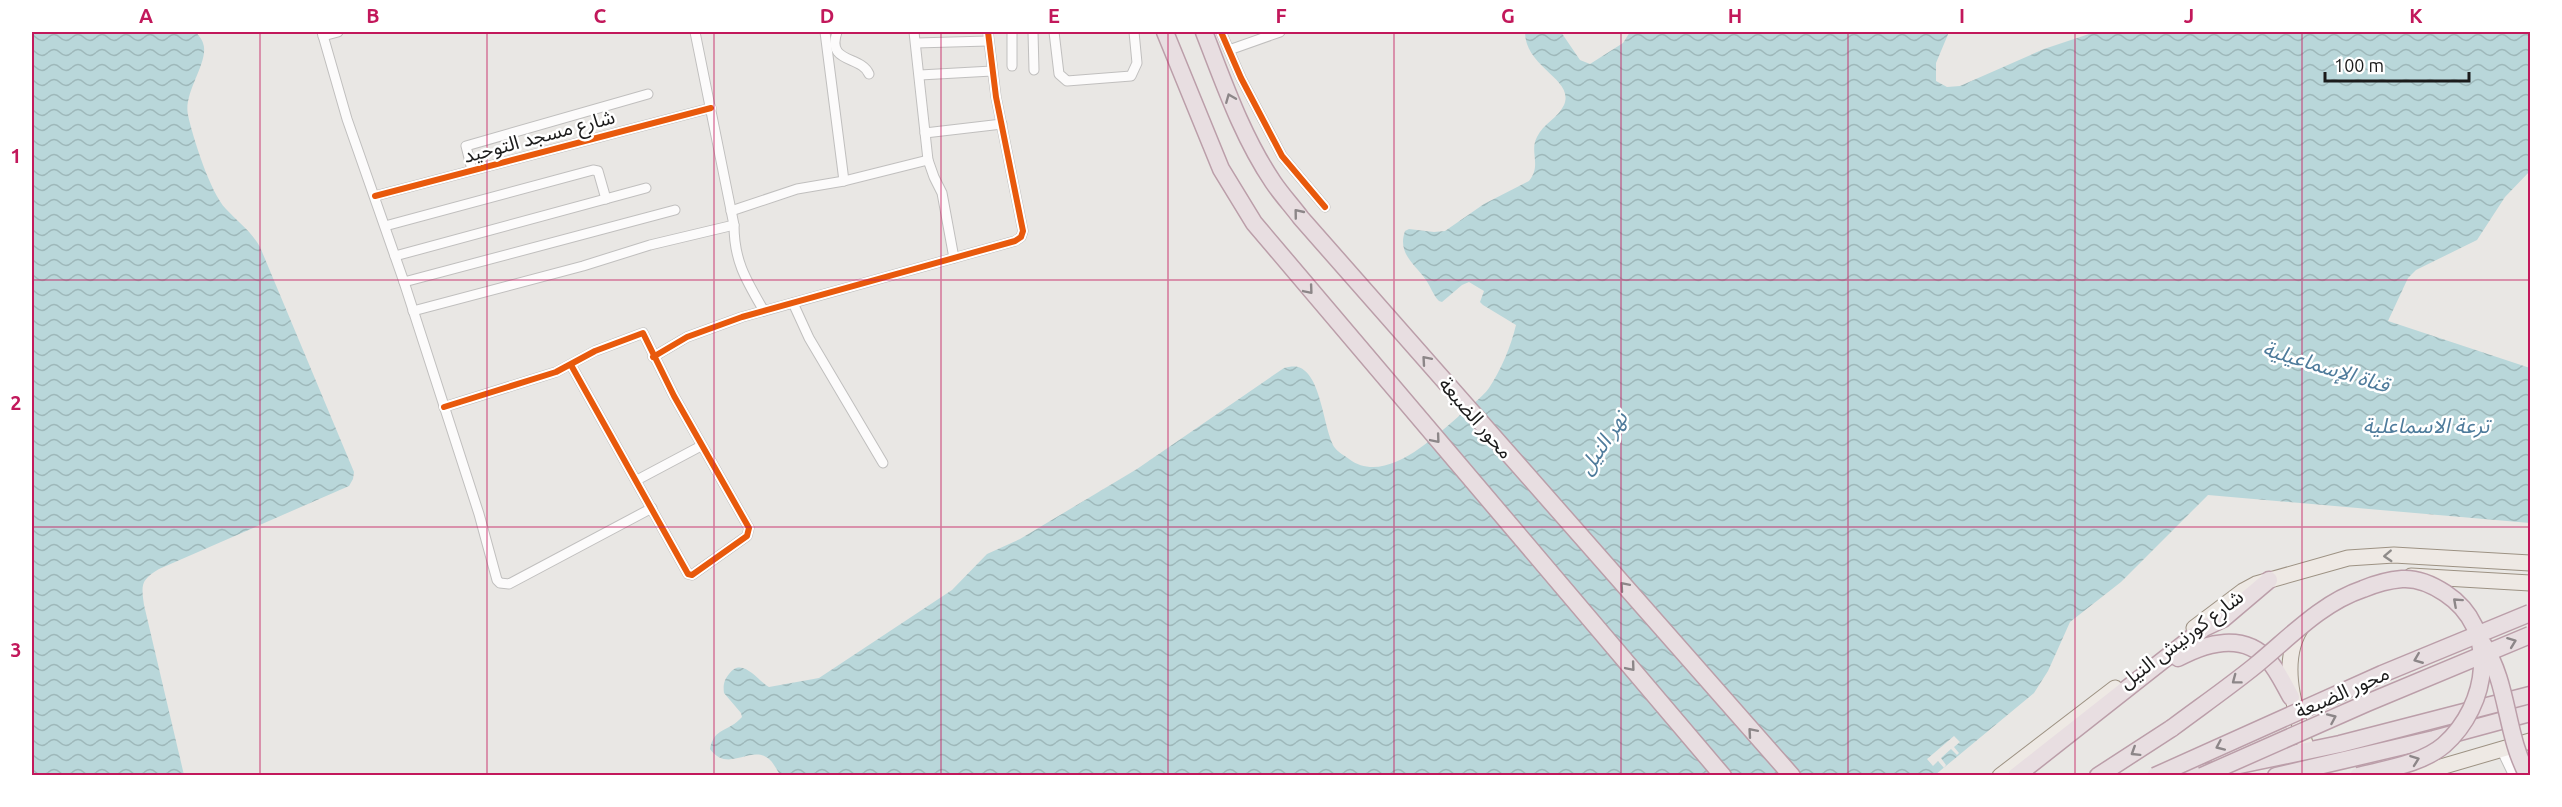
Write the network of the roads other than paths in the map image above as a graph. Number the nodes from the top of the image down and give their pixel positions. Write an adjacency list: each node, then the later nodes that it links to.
1 (338, 32): 14 (street)
2 (695, 32): 24 (street)
3 (825, 32): 29 (street)
4 (837, 32): 21 (street)
5 (914, 32): 16 (street)
6 (1012, 32): 18 (street)
7 (1033, 32): 19 (street)
8 (1054, 32): 9 (street)
9 (1134, 32)
10 (1165, 32): 65 (highway, one-way to 65)
11 (1204, 32): 66 (highway, محور الضبعة, one-way to 11)
12 (1221, 32): 17 (street)
13 (1280, 32): 17 (street)
14 (323, 34): 31 (street)
15 (988, 36): 16 (street); 20 (street)
16 (916, 43): 22 (street)
17 (1229, 50): 33 (street)
18 (1012, 66)
19 (1034, 70)
20 (992, 71): 22 (street); 25 (street)
21 (869, 74)
22 (920, 75): 26 (street)
23 (648, 94): 28 (street)
24 (711, 108): 28 (street, شارع مسجد التوحيد); 35 (street)
25 (1002, 124): 26 (street); 39 (street)
26 (925, 133): 27 (street)
27 (928, 160): 29 (street); 39 (street)
28 (472, 170): 31 (street, شارع مسجد التوحيد)
29 (844, 181): 35 (street)
30 (646, 188): 32 (street)
31 (375, 196): 37 (street)
32 (606, 199): 37 (street); 38 (street)
33 (1325, 207)
34 (675, 210): 40 (street)
35 (731, 212): 36 (street)
36 (734, 225): 42 (street); 43 (street)
37 (385, 226): 38 (street)
38 (395, 256): 40 (street)
39 (954, 258): 41 (street)
40 (404, 282): 43 (street)
41 (792, 303): 42 (street); 48 (street)
42 (764, 311): 44 (street)
43 (413, 312): 46 (street)
44 (653, 357): 45 (street); 47 (street)
45 (571, 365): 46 (street); 49 (street)
46 (444, 407): 50 (street)
47 (701, 446): 49 (street); 50 (street)
48 (883, 464)
49 (637, 480): 50 (street)
50 (652, 508)
51 (2530, 563): 52 (main road, شارع كورنيش النيل, one-way to 52)
52 (2269, 580): 57 (highway); 67 (main road, شارع كورنيش النيل)
53 (2530, 584): 59 (main road)
54 (2530, 613): 70 (highway, محور الضبعة, one-way to 70, bridge)
55 (2530, 635): 72 (highway, محور الضبعة, one-way to 55, bridge)
56 (2482, 642): 69 (highway, one-way to 69, bridge); 74 (highway, one-way to 56, bridge); 77 (highway, bridge)
57 (2140, 678): 59 (highway); 68 (highway)
58 (2530, 695): 63 (highway)
59 (2291, 697): 63 (main road)
60 (2530, 713): 73 (highway)
61 (2524, 743): 62 (main road); 64 (street)
62 (2501, 749): 75 (main road); 76 (street)
63 (2307, 750): 71 (highway)
64 (2530, 769)
65 (1723, 776)
66 (1792, 776)
67 (2000, 776)
68 (2016, 776)
69 (2098, 776)
70 (2155, 776)
71 (2187, 776)
72 (2202, 776)
73 (2276, 776)
74 (2358, 776)
75 (2410, 776)
76 (2514, 776)
77 (2528, 776)

